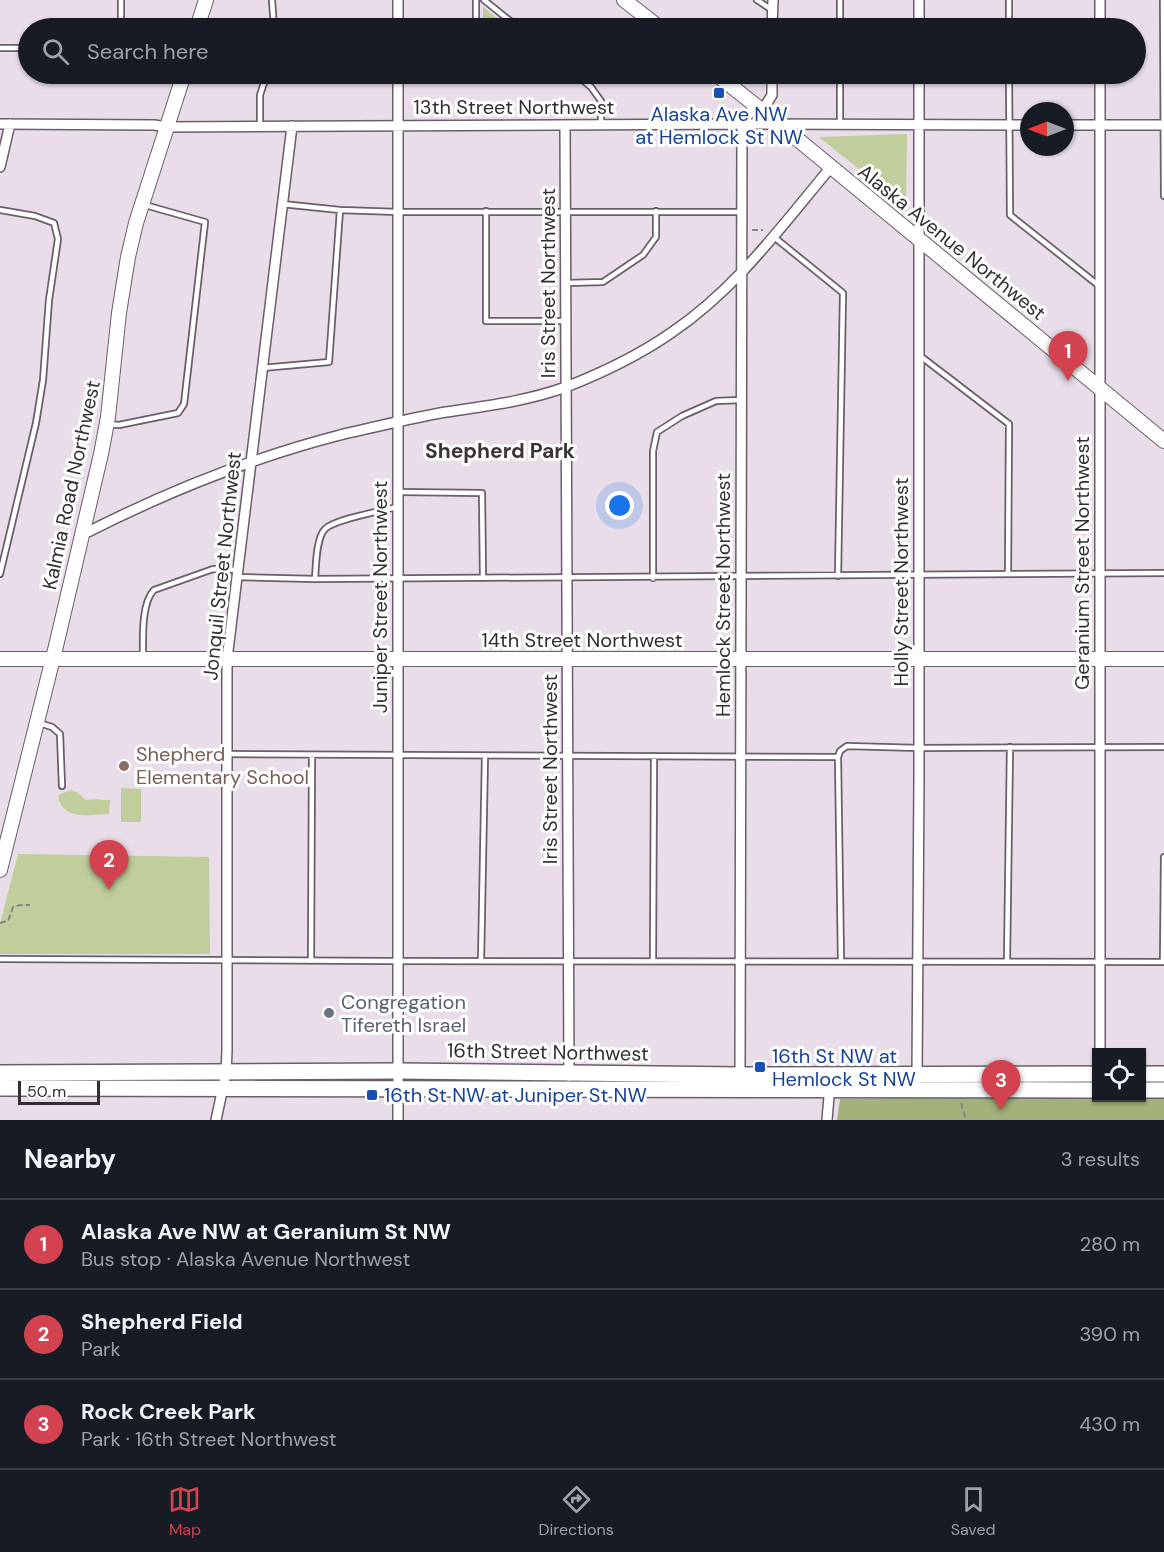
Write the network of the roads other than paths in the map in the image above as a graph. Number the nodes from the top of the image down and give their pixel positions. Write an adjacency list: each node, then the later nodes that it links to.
1 (121, 0): 16 (lane)
2 (206, 0): 17 (street)
3 (272, 0): 18 (lane)
4 (398, 0): 19 (street)
5 (477, 0): 20 (lane)
6 (484, 0): 21 (lane)
7 (757, 0): 15 (lane)
8 (772, 0): 15 (street)
9 (840, 0): 24 (lane)
10 (919, 0): 25 (street)
11 (1009, 0): 26 (lane)
12 (1101, 0): 27 (street)
13 (1163, 0): 53 (lane)
14 (626, 1): 22 (street)
15 (772, 11): 23 (street)
16 (121, 18)
17 (201, 18)
18 (273, 18)
19 (398, 18)
20 (476, 18)
21 (506, 18)
22 (647, 18)
23 (772, 18)
24 (840, 18)
25 (919, 18)
26 (1009, 18)
27 (1101, 18)
28 (0, 48): 29 (lane)
29 (18, 48)
30 (181, 84): 56 (street, Kalmia Road Northwest)
31 (264, 84): 54 (lane)
32 (398, 84): 47 (street, Juniper Street Northwest)
33 (587, 84): 42 (lane)
34 (729, 84): 40 (street, Alaska Avenue Northwest)
35 (772, 84): 40 (street)
36 (840, 84): 45 (lane)
37 (919, 84): 46 (street, Holly Street Northwest)
38 (1009, 84): 49 (lane)
39 (1101, 84): 52 (street, Geranium Street Northwest)
40 (759, 108): 43 (street); 44 (street, Alaska Avenue Northwest)
41 (5, 124): 56 (street, 13th Street Northwest); 57 (street)
42 (601, 124): 43 (street, 13th Street Northwest); 48 (street, 13th Street Northwest)
43 (742, 124): 44 (street, 13th Street Northwest); 68 (street, Hemlock Street Northwest)
44 (779, 124): 45 (street, 13th Street Northwest); 58 (street, Alaska Avenue Northwest)
45 (840, 124): 46 (street, 13th Street Northwest)
46 (919, 124): 49 (street, 13th Street Northwest); 70 (street, Holly Street Northwest)
47 (398, 125): 48 (street, 13th Street Northwest); 55 (street, 13th Street Northwest); 67 (street, Juniper Street Northwest)
48 (565, 125): 65 (street, Iris Street Northwest)
49 (1009, 125): 50 (street, 13th Street Northwest); 73 (lane)
50 (1020, 125)
51 (1074, 125): 52 (street)
52 (1101, 125): 53 (street); 73 (street, Geranium Street Northwest)
53 (1163, 125): 59 (lane)
54 (260, 126): 55 (street, 13th Street Northwest); 56 (street, 13th Street Northwest)
55 (292, 126): 60 (street, Jonquil Street Northwest)
56 (167, 127): 61 (street, Kalmia Road Northwest)
57 (0, 167)
58 (831, 167): 69 (street); 70 (street, Alaska Avenue Northwest)
59 (1164, 196)
60 (282, 204): 63 (lane); 76 (street, Jonquil Street Northwest)
61 (142, 205): 81 (street, Kalmia Road Northwest); 81 (lane)
62 (0, 210): 89 (lane)
63 (340, 210): 67 (lane); 76 (lane)
64 (486, 211): 65 (lane); 67 (lane); 74 (lane)
65 (566, 211): 66 (lane); 72 (street, Iris Street Northwest)
66 (656, 211): 68 (lane); 72 (lane)
67 (398, 212): 80 (street, Juniper Street Northwest)
68 (741, 212): 71 (street, Hemlock Street Northwest)
69 (773, 237): 71 (street); 93 (lane)
70 (919, 240): 75 (street, Holly Street Northwest); 78 (street, Alaska Avenue Northwest)
71 (741, 274): 77 (street); 79 (street, Hemlock Street Northwest)
72 (566, 283): 74 (street, Iris Street Northwest)
73 (1101, 287): 78 (street, Geranium Street Northwest)
74 (566, 321): 77 (street, Iris Street Northwest)
75 (919, 355): 91 (lane); 92 (street, Holly Street Northwest)
76 (262, 368): 83 (street, Jonquil Street Northwest)
77 (566, 387): 80 (street); 97 (street, Iris Street Northwest)
78 (1101, 389): 82 (street, Alaska Avenue Northwest); 87 (street, Geranium Street Northwest)
79 (741, 400): 94 (street, Hemlock Street Northwest); 98 (lane)
80 (398, 422): 83 (street); 84 (street, Juniper Street Northwest)
81 (107, 424): 86 (street, Kalmia Road Northwest)
82 (1164, 441)
83 (250, 463): 86 (street); 90 (street, Jonquil Street Northwest)
84 (397, 492): 85 (street, Juniper Street Northwest); 96 (lane)
85 (397, 507): 95 (street, Juniper Street Northwest); 99 (lane)
86 (82, 535): 101 (street, Kalmia Road Northwest)
87 (1100, 573): 88 (lane); 91 (lane); 107 (street, Geranium Street Northwest)
88 (1164, 573)
89 (0, 574)
90 (236, 574): 99 (lane); 102 (lane); 103 (street, Jonquil Street Northwest)
91 (1008, 574): 92 (lane)
92 (919, 575): 93 (lane); 109 (street, Holly Street Northwest)
93 (838, 576): 94 (lane)
94 (741, 577): 98 (lane); 106 (street, Hemlock Street Northwest)
95 (397, 578): 96 (lane); 99 (lane); 104 (street, Juniper Street Northwest)
96 (483, 578): 97 (lane)
97 (567, 578): 98 (lane); 105 (street, Iris Street Northwest)
98 (653, 578)
99 (315, 579)
100 (0, 659): 101 (street, 14th Street Northwest)
101 (52, 659): 102 (street, 14th Street Northwest); 110 (street, Kalmia Road Northwest)
102 (143, 659): 103 (street, 14th Street Northwest)
103 (226, 659): 104 (street, 14th Street Northwest); 115 (street, Jonquil Street Northwest)
104 (397, 659): 105 (street, 14th Street Northwest); 118 (street, Juniper Street Northwest)
105 (567, 659): 106 (street, 14th Street Northwest); 117 (street, Iris Street Northwest)
106 (741, 659): 109 (street, 14th Street Northwest); 121 (street, Hemlock Street Northwest)
107 (1100, 659): 108 (street, 14th Street Northwest); 109 (street, 14th Street Northwest); 112 (street, Geranium Street Northwest)
108 (1164, 659)
109 (919, 660): 114 (street, Holly Street Northwest)
110 (37, 722): 123 (lane); 125 (street, Kalmia Road Northwest)
111 (1010, 747): 112 (lane); 114 (lane); 135 (lane)
112 (1100, 747): 113 (lane); 137 (street, Geranium Street Northwest)
113 (1164, 747)
114 (919, 748): 122 (lane); 134 (street, Holly Street Northwest)
115 (226, 754): 116 (lane); 127 (street, Jonquil Street Northwest)
116 (312, 755): 118 (lane); 129 (lane)
117 (568, 755): 119 (lane); 120 (lane); 128 (street, Iris Street Northwest)
118 (398, 756): 119 (lane); 130 (street, Juniper Street Northwest)
119 (485, 756): 131 (lane)
120 (654, 756): 121 (lane); 132 (lane)
121 (741, 756): 122 (lane); 136 (street, Hemlock Street Northwest)
122 (838, 757): 133 (lane)
123 (62, 786)
124 (1164, 857): 138 (lane)
125 (0, 870)
126 (0, 959): 127 (lane)
127 (226, 960): 129 (lane); 147 (street, Jonquil Street Northwest)
128 (568, 960): 131 (lane); 132 (lane); 148 (street, Iris Street Northwest)
129 (310, 961): 130 (lane)
130 (398, 961): 131 (lane); 140 (street, Juniper Street Northwest)
131 (481, 961)
132 (654, 961): 136 (lane)
133 (841, 961): 134 (lane); 136 (lane)
134 (918, 961): 135 (lane); 143 (street, Holly Street Northwest)
135 (1007, 961): 137 (lane)
136 (741, 962): 149 (street, Hemlock Street Northwest)
137 (1100, 962): 138 (lane); 139 (street, Geranium Street Northwest)
138 (1164, 962)
139 (1100, 1048)
140 (398, 1071): 147 (main road, 16th Street Northwest); 148 (main road, 16th Street Northwest); 151 (street, Juniper Street Northwest)
141 (0, 1073): 147 (main road, 16th Street Northwest)
142 (830, 1073): 143 (main road, 16th Street Northwest); 149 (main road, 16th Street Northwest); 152 (street)
143 (917, 1074): 144 (main road, 16th Street Northwest); 153 (street, Holly Street Northwest)
144 (1092, 1074)
145 (1146, 1074): 146 (main road)
146 (1164, 1074)
147 (225, 1080): 150 (main road, 16th Street Northwest); 151 (main road, 16th Street Northwest); 157 (street, Jonquil Street Northwest)
148 (569, 1081): 149 (main road, 16th Street Northwest); 151 (main road, 16th Street Northwest)
149 (740, 1082): 152 (main road, 16th Street Northwest)
150 (0, 1088)
151 (398, 1088): 158 (street, Juniper Street Northwest)
152 (831, 1090): 153 (main road, 16th Street Northwest); 159 (street)
153 (917, 1090): 154 (main road, 16th Street Northwest)
154 (1092, 1090)
155 (1146, 1090): 156 (main road)
156 (1164, 1090)
157 (216, 1120)
158 (398, 1120)
159 (827, 1120)

